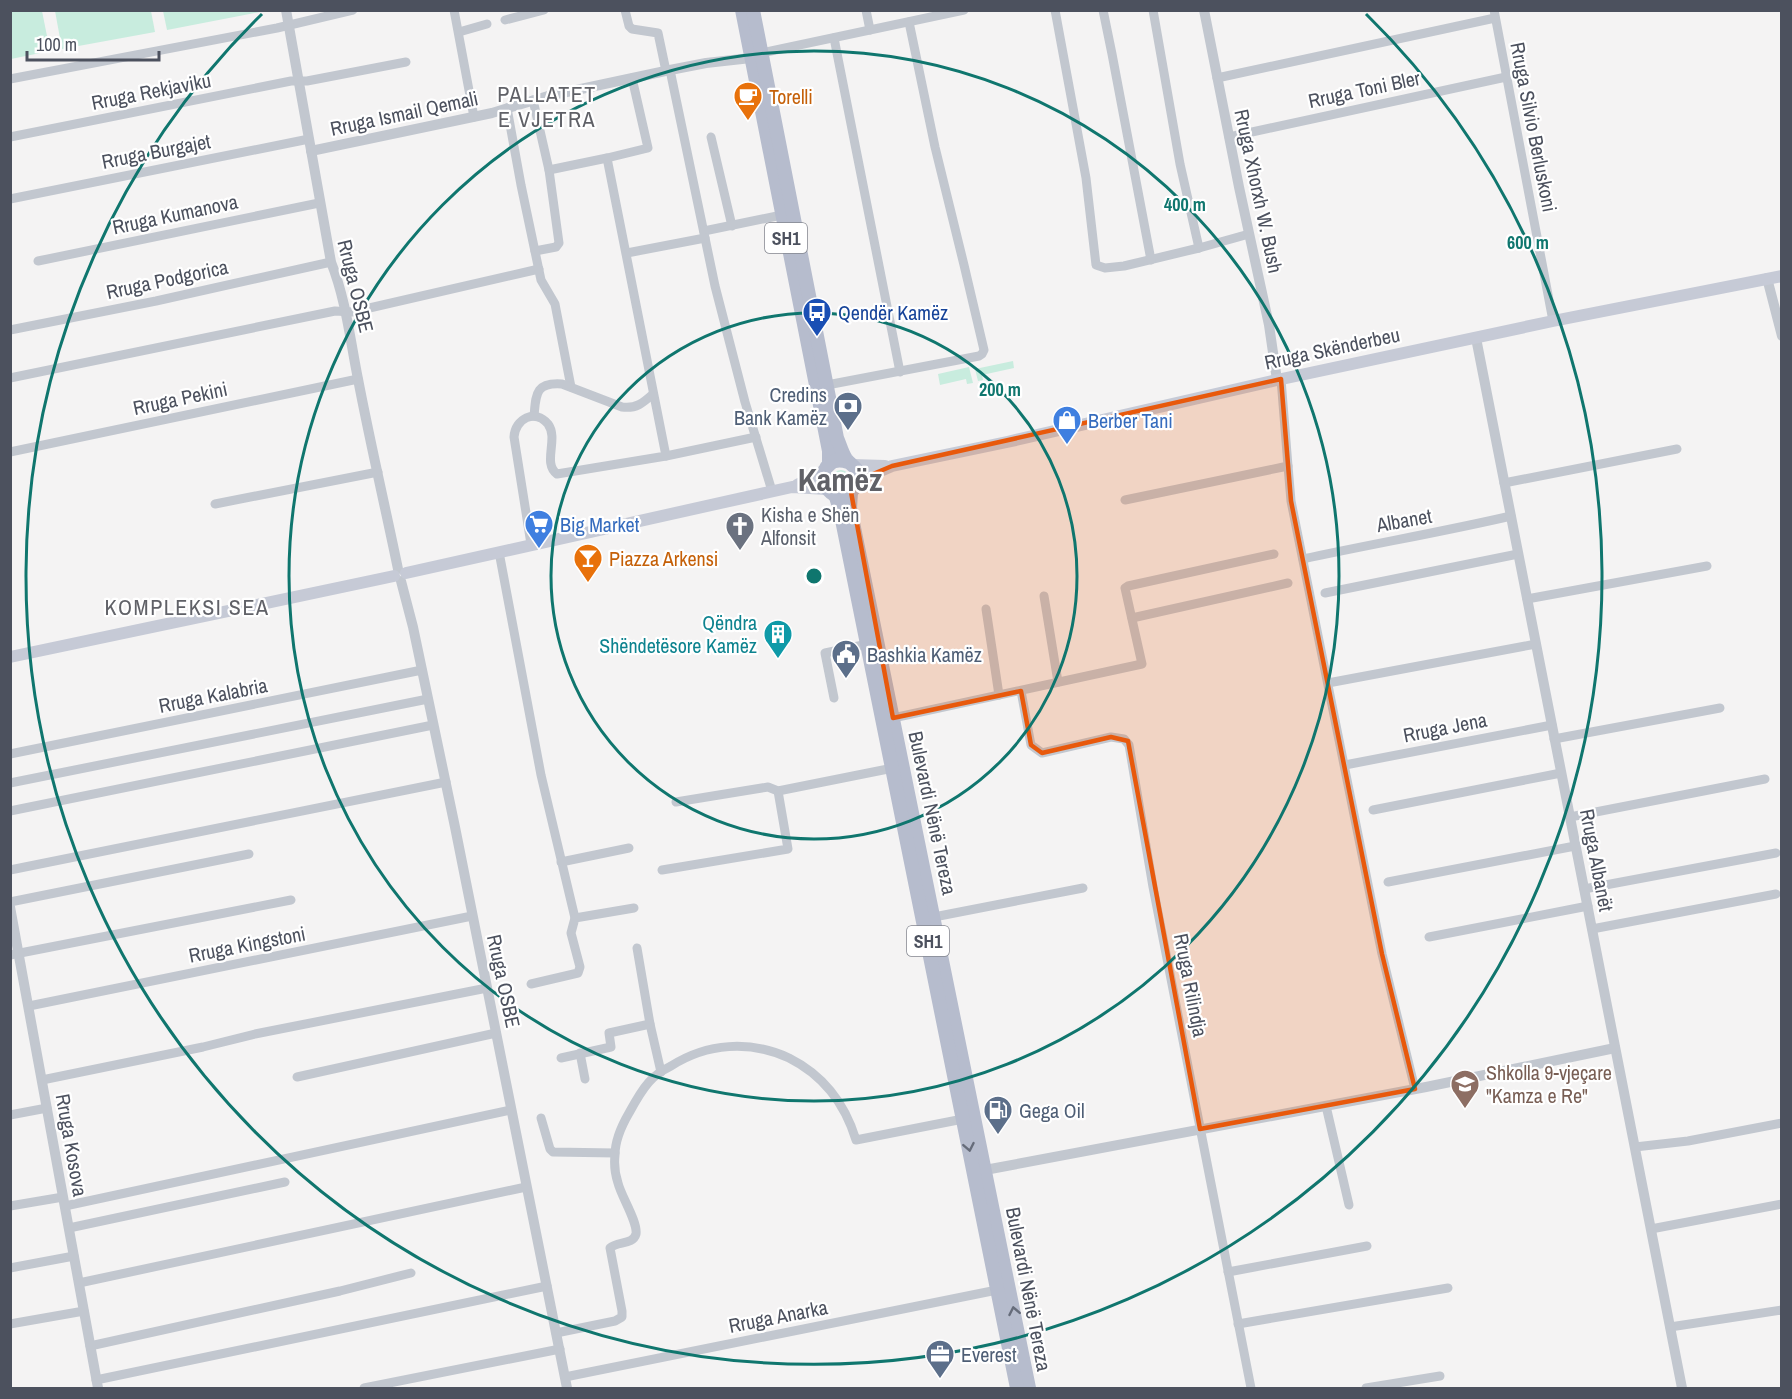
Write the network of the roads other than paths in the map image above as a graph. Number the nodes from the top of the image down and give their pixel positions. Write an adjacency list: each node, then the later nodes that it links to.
1 (286, 10): 18 (street, Rruga OSBE)
2 (353, 10): 18 (street)
3 (454, 10): 21 (street)
4 (544, 10): 16 (street)
5 (626, 10): 25 (street)
6 (742, 10): 23 (main road, Bulevardi Nënë Tereza / SH1)
7 (753, 10): 23 (main road, Bulevardi Nënë Tereza / SH1)
8 (866, 10): 20 (street)
9 (964, 10): 14 (street)
10 (1055, 10): 50 (street)
11 (1103, 10): 50 (street)
12 (1153, 10): 47 (street)
13 (1204, 10): 28 (street, Rruga Xhorxh W. Bush)
14 (925, 14): 17 (street)
15 (1494, 14): 26 (street, Rruga Silvio Berluskoni); 28 (street)
16 (505, 20)
17 (909, 22): 20 (street); 61 (street)
18 (288, 24): 29 (street); 30 (street, Rruga OSBE)
19 (487, 24): 21 (street)
20 (870, 30): 22 (street)
21 (459, 32): 33 (street)
22 (834, 38): 23 (street); 61 (street)
23 (756, 55): 25 (street, Rruga Ismail Qemali); 43 (main road, Bulevardi Nënë Tereza / SH1); 65 (main road, Bulevardi Nënë Tereza / SH1)
24 (406, 62): 30 (street, Rruga Rekjaviku)
25 (668, 71): 27 (street, Rruga Ismail Qemali); 46 (street)
26 (1506, 77): 36 (street, Rruga Toni Bler); 57 (street, Rruga Silvio Berluskoni)
27 (632, 78): 31 (street, Rruga Ismail Qemali); 39 (street)
28 (1217, 78): 36 (street, Rruga Xhorxh W. Bush)
29 (10, 79)
30 (299, 81): 34 (street, Rruga Rekjaviku); 37 (street, Rruga OSBE)
31 (533, 100): 32 (street, Rruga Ismail Qemali); 40 (street)
32 (507, 108): 33 (street, Rruga Ismail Qemali); 48 (street)
33 (474, 117): 38 (street, Rruga Ismail Qemali)
34 (10, 137)
35 (711, 137): 44 (street)
36 (1229, 137): 45 (street, Rruga Xhorxh W. Bush)
37 (309, 139): 38 (street, Rruga OSBE); 41 (street, Rruga Burgajet)
38 (311, 151): 42 (street, Rruga OSBE)
39 (607, 158): 40 (street); 49 (street)
40 (549, 170): 48 (street)
41 (10, 199)
42 (319, 203): 51 (street, Rruga Kumanova); 52 (street, Rruga OSBE)
43 (782, 215): 44 (street); 76 (main road, Bulevardi Nënë Tereza / SH1)
44 (732, 226): 46 (street)
45 (1249, 234): 47 (street); 64 (street, Rruga Xhorxh W. Bush)
46 (705, 235): 49 (street); 69 (street)
47 (1199, 248): 50 (street)
48 (535, 251): 53 (street)
49 (627, 253): 67 (street)
50 (1151, 260)
51 (38, 261)
52 (331, 262): 56 (street, Rruga OSBE); 58 (street, Rruga Podgorica)
53 (539, 269): 56 (street); 66 (street)
54 (1782, 276): 55 (main road, Rruga Skënderbeu)
55 (1767, 278): 57 (main road, Rruga Skënderbeu); 59 (street)
56 (346, 312): 62 (street); 63 (street, Rruga OSBE)
57 (1553, 321): 60 (main road, Rruga Skënderbeu)
58 (10, 330)
59 (1782, 336)
60 (1476, 338): 64 (main road, Rruga Skënderbeu); 78 (street, Rruga Albanët)
61 (900, 372): 65 (street)
62 (10, 378)
63 (358, 379): 71 (street, Rruga Pekini); 77 (street, Rruga OSBE)
64 (1279, 380): 74 (main road, Rruga Skënderbeu); 75 (street)
65 (827, 385): 73 (main road, Bulevardi Nënë Tereza / SH1)
66 (571, 387): 67 (street); 68 (street)
67 (654, 394): 72 (street)
68 (529, 417): 72 (street); 86 (street)
69 (756, 437): 72 (street); 81 (street)
70 (1677, 449): 78 (street)
71 (10, 452)
72 (666, 456)
73 (850, 463): 74 (main road, Rruga Skënderbeu); 76 (main road); 80 (main road, Bulevardi Nënë Tereza / SH1)
74 (892, 466): 80 (main road, Rruga Skënderbeu)
75 (1288, 466): 83 (street); 90 (street)
76 (827, 467): 79 (main road); 82 (main road, Bulevardi Nënë Tereza / SH1)
77 (378, 471): 84 (street); 92 (street, Rruga OSBE)
78 (1504, 483): 85 (street, Rruga Albanët)
79 (792, 487): 81 (main road); 82 (main road)
80 (853, 488): 82 (main road); 110 (main road, Bulevardi Nënë Tereza / SH1)
81 (772, 491): 86 (main road)
82 (831, 491): 99 (main road, Bulevardi Nënë Tereza / SH1)
83 (1125, 500)
84 (215, 504)
85 (1511, 516): 88 (street, Rruga Albanët); 90 (street, Albanet)
86 (531, 544): 87 (main road)
87 (499, 552): 92 (main road); 130 (street)
88 (1518, 554): 94 (street); 96 (street, Rruga Albanët)
89 (1275, 555): 98 (street)
90 (1303, 559): 104 (street)
91 (1707, 566): 96 (street)
92 (400, 574): 101 (main road); 102 (street, Rruga OSBE)
93 (1288, 584): 98 (street)
94 (1325, 594)
95 (1044, 596): 103 (street)
96 (1527, 599): 100 (street, Rruga Albanët)
97 (986, 609): 106 (street)
98 (1132, 618): 103 (street)
99 (868, 644): 107 (street); 110 (main road, Bulevardi Nënë Tereza / SH1)
100 (1536, 644): 104 (street); 112 (street, Rruga Albanët)
101 (10, 657)
102 (422, 670): 108 (street, Rruga OSBE); 114 (street, Rruga Kalabria)
103 (1058, 682): 105 (street)
104 (1328, 683): 115 (street)
105 (1021, 691): 106 (street); 169 (street, Rruga Rilindja)
106 (999, 695): 110 (street)
107 (834, 698)
108 (428, 699): 111 (street, Rruga OSBE); 120 (street)
109 (1720, 708): 113 (street)
110 (888, 719): 116 (main road, Bulevardi Nënë Tereza / SH1); 144 (main road, Bulevardi Nënë Tereza / SH1)
111 (433, 724): 119 (street, Rruga OSBE); 124 (street)
112 (1552, 724): 113 (street, Rruga Albanët); 115 (street, Rruga Jena)
113 (1554, 739): 117 (street, Rruga Albanët)
114 (10, 754)
115 (1345, 765): 161 (street)
116 (893, 768): 121 (street); 167 (main road, Bulevardi Nënë Tereza / SH1)
117 (1561, 773): 123 (street); 125 (street, Rruga Albanët)
118 (1765, 778): 125 (street)
119 (446, 782): 131 (street); 142 (street, Rruga OSBE)
120 (10, 783)
121 (778, 791): 122 (street); 132 (street)
122 (676, 802)
123 (1373, 810)
124 (10, 811)
125 (1570, 817): 126 (street, Rruga Albanët)
126 (1575, 846): 133 (street); 135 (street, Rruga Albanët)
127 (629, 849): 130 (street)
128 (1776, 853): 135 (street)
129 (249, 854): 138 (street)
130 (561, 862): 143 (street)
131 (10, 870)
132 (662, 870)
133 (1388, 882)
134 (1083, 888): 144 (street)
135 (1584, 889): 139 (street, Rruga Albanët)
136 (1776, 894): 145 (street)
137 (291, 900): 148 (street)
138 (10, 902)
139 (1587, 906): 145 (street, Rruga Albanët); 146 (street)
140 (10, 907): 148 (street, Rruga Kosova)
141 (634, 908): 143 (street)
142 (472, 916): 150 (street, Rruga OSBE); 151 (street, Rruga Kingstoni)
143 (575, 918): 149 (street)
144 (934, 918): 172 (main road, Bulevardi Nënë Tereza / SH1)
145 (1592, 929): 154 (street, Rruga Albanët)
146 (1430, 937)
147 (637, 948): 152 (street)
148 (15, 955): 151 (street, Rruga Kosova)
149 (531, 984)
150 (487, 988): 153 (street, Rruga OSBE); 160 (street)
151 (29, 1006): 160 (street, Rruga Kosova)
152 (650, 1024): 155 (street); 157 (street)
153 (496, 1033): 158 (street); 164 (street, Rruga OSBE)
154 (1616, 1048): 161 (street); 170 (street, Rruga Albanët)
155 (580, 1053): 156 (street); 159 (street)
156 (561, 1058)
157 (661, 1072): 167 (street); 171 (street)
158 (297, 1077)
159 (585, 1079)
160 (42, 1080): 163 (street, Rruga Kosova)
161 (1415, 1089): 162 (street)
162 (1326, 1106): 169 (street); 177 (street)
163 (48, 1108): 165 (street); 175 (street, Rruga Kosova)
164 (511, 1110): 174 (street, Rruga OSBE); 175 (street)
165 (10, 1115)
166 (542, 1118): 171 (street)
167 (963, 1119): 189 (main road, Bulevardi Nënë Tereza / SH1, one-way to 189)
168 (1782, 1123): 170 (street)
169 (1200, 1129): 172 (street); 184 (street, Rruga Rilindja)
170 (1635, 1147): 180 (street, Rruga Albanët)
171 (615, 1153): 195 (street)
172 (985, 1170): 203 (main road, Bulevardi Nënë Tereza / SH1, one-way to 172)
173 (285, 1182): 179 (street)
174 (526, 1187): 186 (street); 187 (street, Rruga OSBE)
175 (64, 1201): 178 (street); 179 (street, Rruga Kosova)
176 (1782, 1204): 180 (street)
177 (1348, 1205)
178 (10, 1206)
179 (69, 1228): 182 (street, Rruga Kosova)
180 (1651, 1229): 194 (street, Rruga Albanët)
181 (1366, 1246): 184 (street)
182 (74, 1256): 183 (street); 186 (street, Rruga Kosova)
183 (10, 1268)
184 (1228, 1272): 193 (street, Rruga Rilindja)
185 (411, 1273): 196 (street)
186 (79, 1283): 191 (street, Rruga Kosova)
187 (547, 1286): 195 (street, Rruga OSBE); 200 (street)
188 (1448, 1288): 193 (street)
189 (997, 1290): 199 (street, Rruga Anarka); 202 (main road, Bulevardi Nënë Tereza / SH1)
190 (1782, 1310): 194 (street)
191 (84, 1311): 192 (street); 196 (street, Rruga Kosova)
192 (10, 1324)
193 (1238, 1324): 204 (street, Rruga Rilindja)
194 (1670, 1327): 206 (street, Rruga Albanët)
195 (556, 1333): 197 (street, Rruga OSBE)
196 (90, 1346): 200 (street, Rruga Kosova)
197 (560, 1349): 199 (street, Rruga OSBE); 201 (street)
198 (1440, 1376): 205 (street)
199 (566, 1383)
200 (97, 1384)
201 (364, 1389)
202 (1017, 1389)
203 (1029, 1389)
204 (1251, 1389)
205 (1366, 1389)
206 (1682, 1389)

